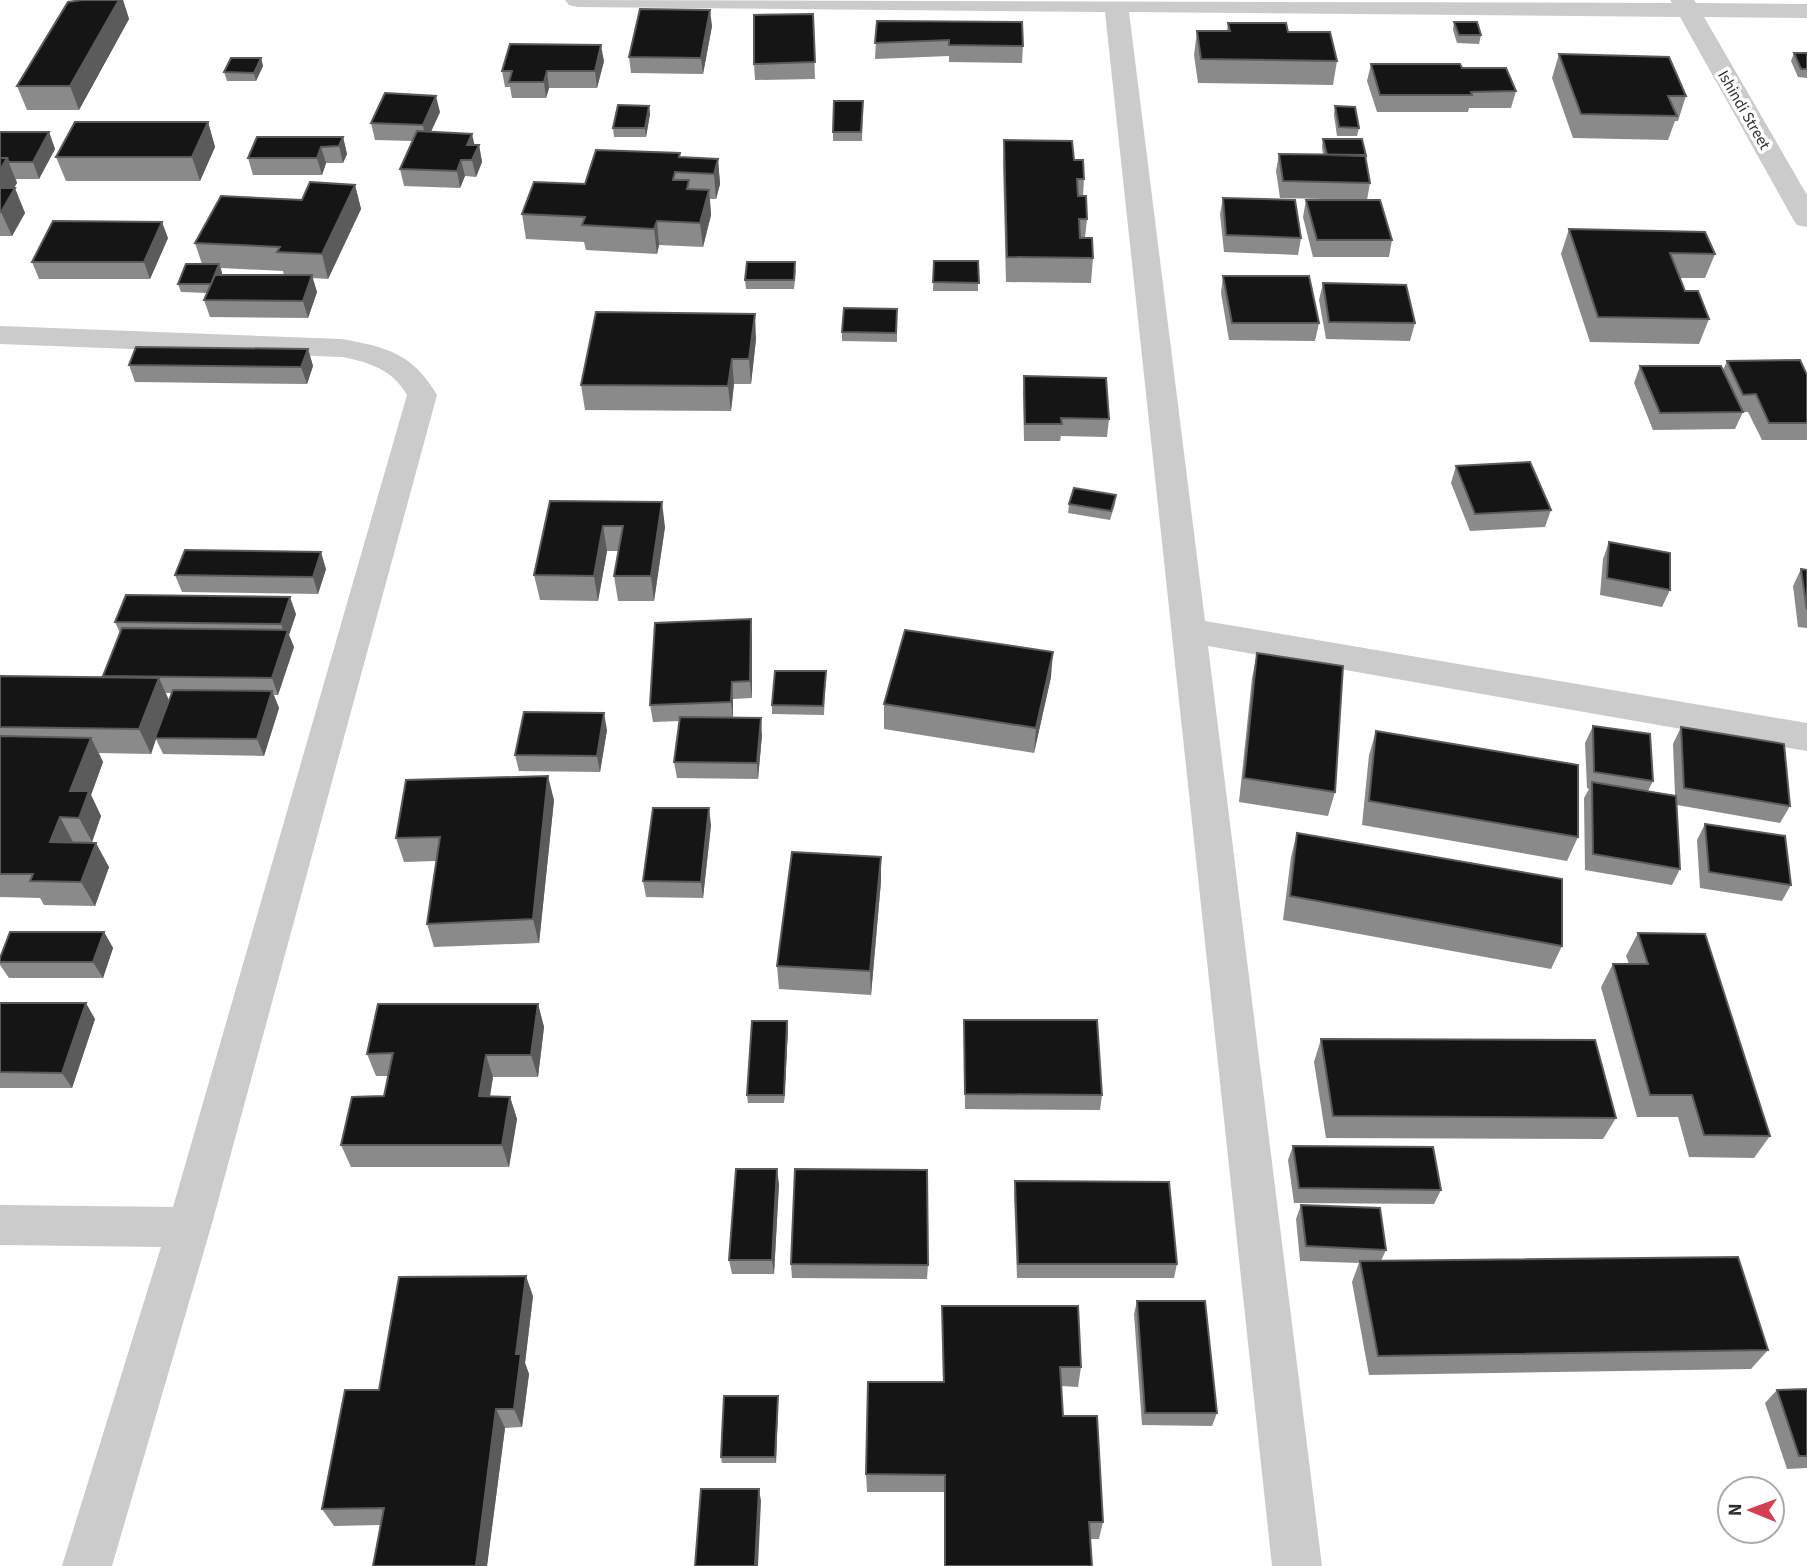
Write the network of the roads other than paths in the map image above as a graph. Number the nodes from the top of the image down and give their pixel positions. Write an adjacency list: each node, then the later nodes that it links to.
1 (577, 0): 2 (street)
2 (1117, 2): 3 (street); 7 (street)
3 (1685, 5): 4 (street); 5 (street, Ishindi Street)
4 (1807, 12)
5 (1807, 219)
6 (0, 335): 10 (street)
7 (1190, 631): 8 (street); 12 (street)
8 (1807, 737)
9 (0, 1225): 10 (street)
10 (189, 1227): 11 (street)
11 (87, 1566)
12 (1297, 1566)

